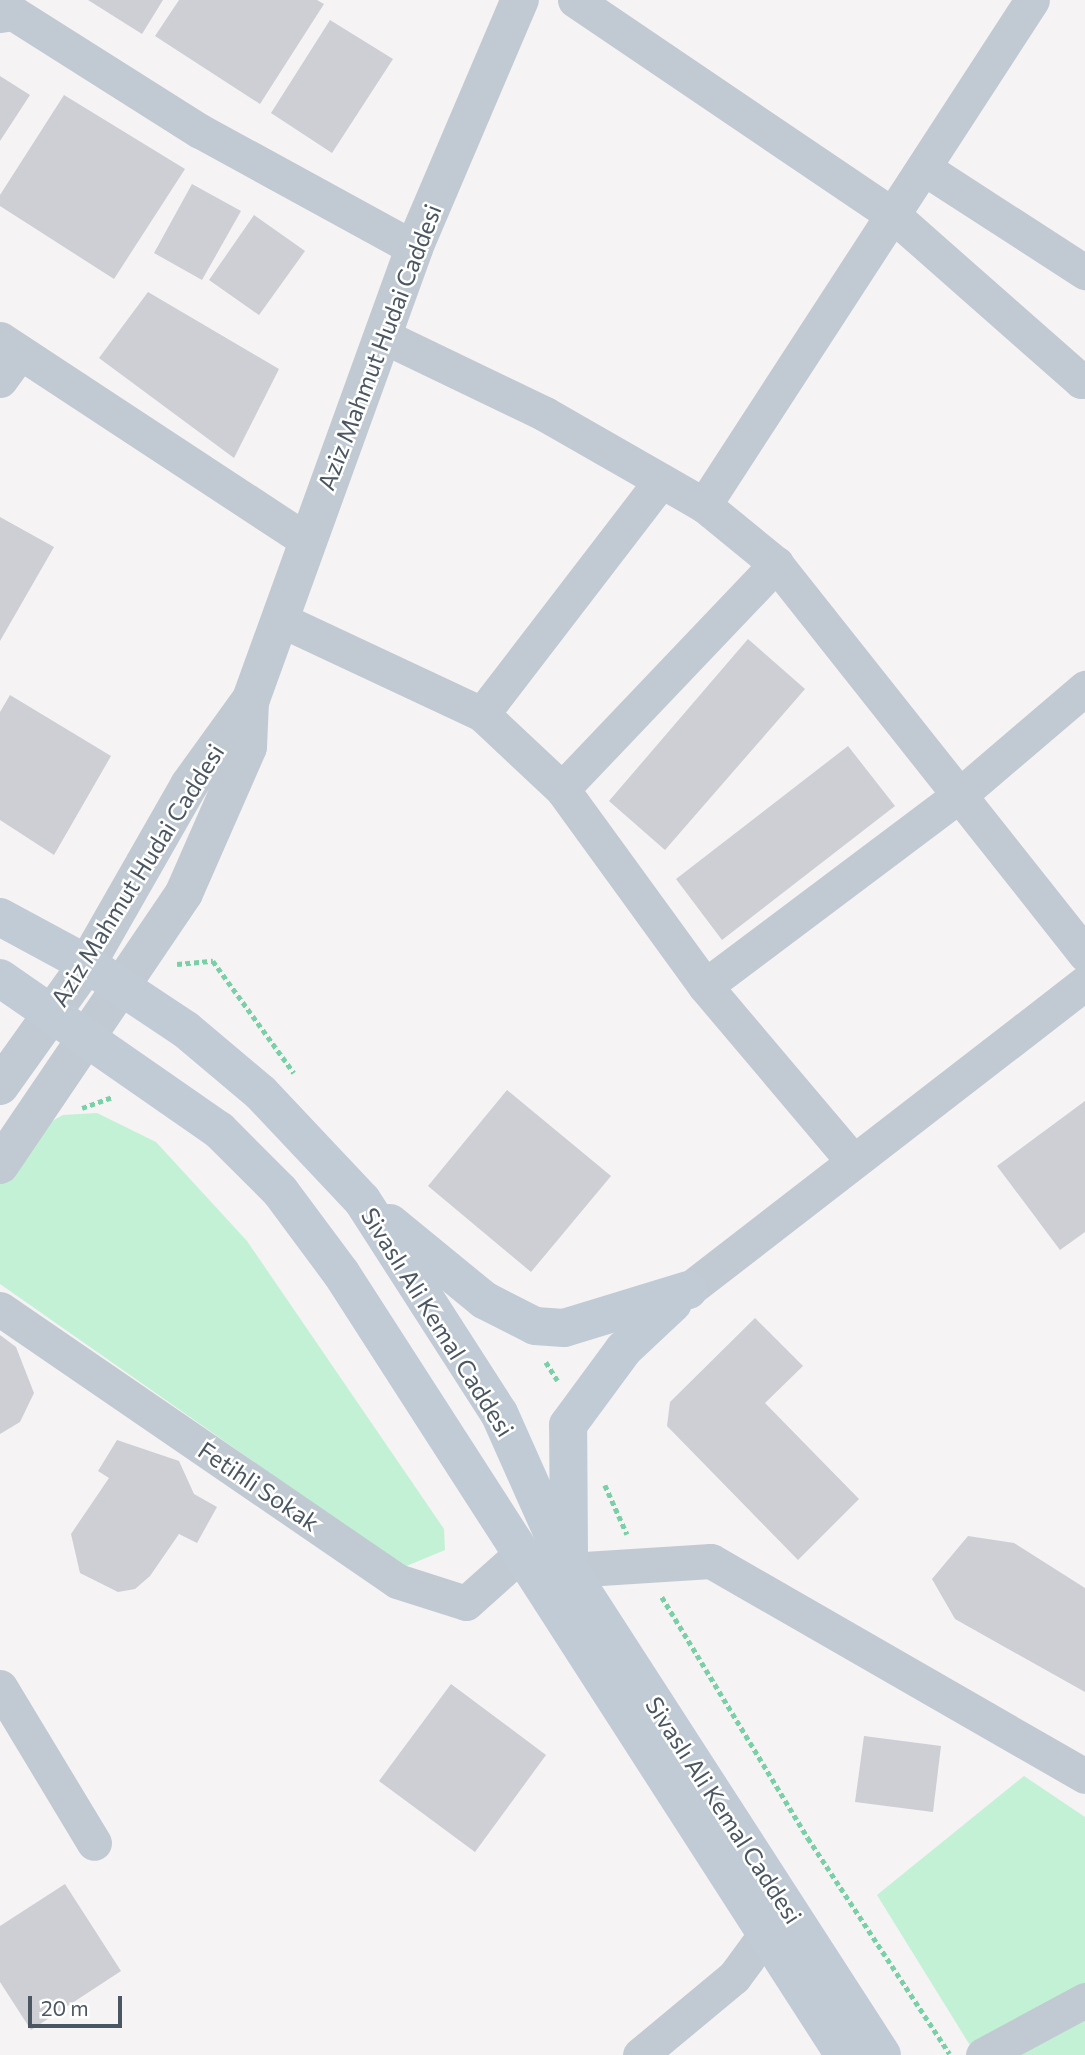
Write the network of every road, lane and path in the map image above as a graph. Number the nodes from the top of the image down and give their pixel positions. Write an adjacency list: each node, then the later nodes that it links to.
1 (520, 0): 7 (street, Aziz Mahmut Hudai Caddesi)
2 (575, 0): 6 (street)
3 (1032, 0): 5 (street)
4 (0, 15): 7 (street)
5 (924, 168): 6 (street); 8 (street)
6 (894, 216): 11 (street); 13 (street)
7 (414, 248): 9 (street, Aziz Mahmut Hudai Caddesi)
8 (1085, 272)
9 (383, 336): 12 (street); 14 (street, Aziz Mahmut Hudai Caddesi)
10 (7, 357): 14 (street)
11 (1085, 378)
12 (661, 481): 13 (street); 19 (street)
13 (704, 505): 15 (street)
14 (307, 541): 16 (street, Aziz Mahmut Hudai Caddesi)
15 (776, 564): 20 (street); 21 (street)
16 (279, 618): 18 (street, Aziz Mahmut Hudai Caddesi); 19 (street)
17 (1085, 688): 21 (street)
18 (251, 699): 24 (street, Aziz Mahmut Hudai Caddesi); 28 (street, Aziz Mahmut Hudai Caddesi)
19 (482, 714): 20 (street)
20 (562, 789): 27 (street)
21 (962, 793): 23 (street); 27 (street)
22 (0, 917): 24 (main road, Sivaslı Ali Kemal Caddesi)
23 (1085, 954)
24 (87, 964): 28 (main road, Sivaslı Ali Kemal Caddesi); 29 (street, Aziz Mahmut Hudai Caddesi)
25 (0, 978): 29 (main road, Sivaslı Ali Kemal Caddesi)
26 (1085, 982): 32 (street)
27 (705, 986): 32 (street)
28 (120, 990): 30 (street, Aziz Mahmut Hudai Caddesi); 34 (main road, Sivaslı Ali Kemal Caddesi)
29 (52, 1012): 30 (main road, Sivaslı Ali Kemal Caddesi); 31 (street, Aziz Mahmut Hudai Caddesi)
30 (88, 1038): 33 (street, Aziz Mahmut Hudai Caddesi); 37 (main road, Sivaslı Ali Kemal Caddesi)
31 (0, 1086)
32 (853, 1161): 35 (street)
33 (0, 1165)
34 (362, 1200): 35 (main road); 38 (main road, Sivaslı Ali Kemal Caddesi)
35 (688, 1290): 38 (main road)
36 (0, 1309): 37 (street, Fetihli Sokak)
37 (522, 1553): 42 (main road, Sivaslı Ali Kemal Caddesi)
38 (569, 1570): 40 (street); 46 (main road, Sivaslı Ali Kemal Caddesi)
39 (0, 1687): 41 (street)
40 (1085, 1776)
41 (94, 1843)
42 (767, 1932): 44 (street); 45 (main road, Sivaslı Ali Kemal Caddesi)
43 (1085, 2000): 47 (street)
44 (640, 2055)
45 (844, 2055)
46 (882, 2055)
47 (983, 2055)

